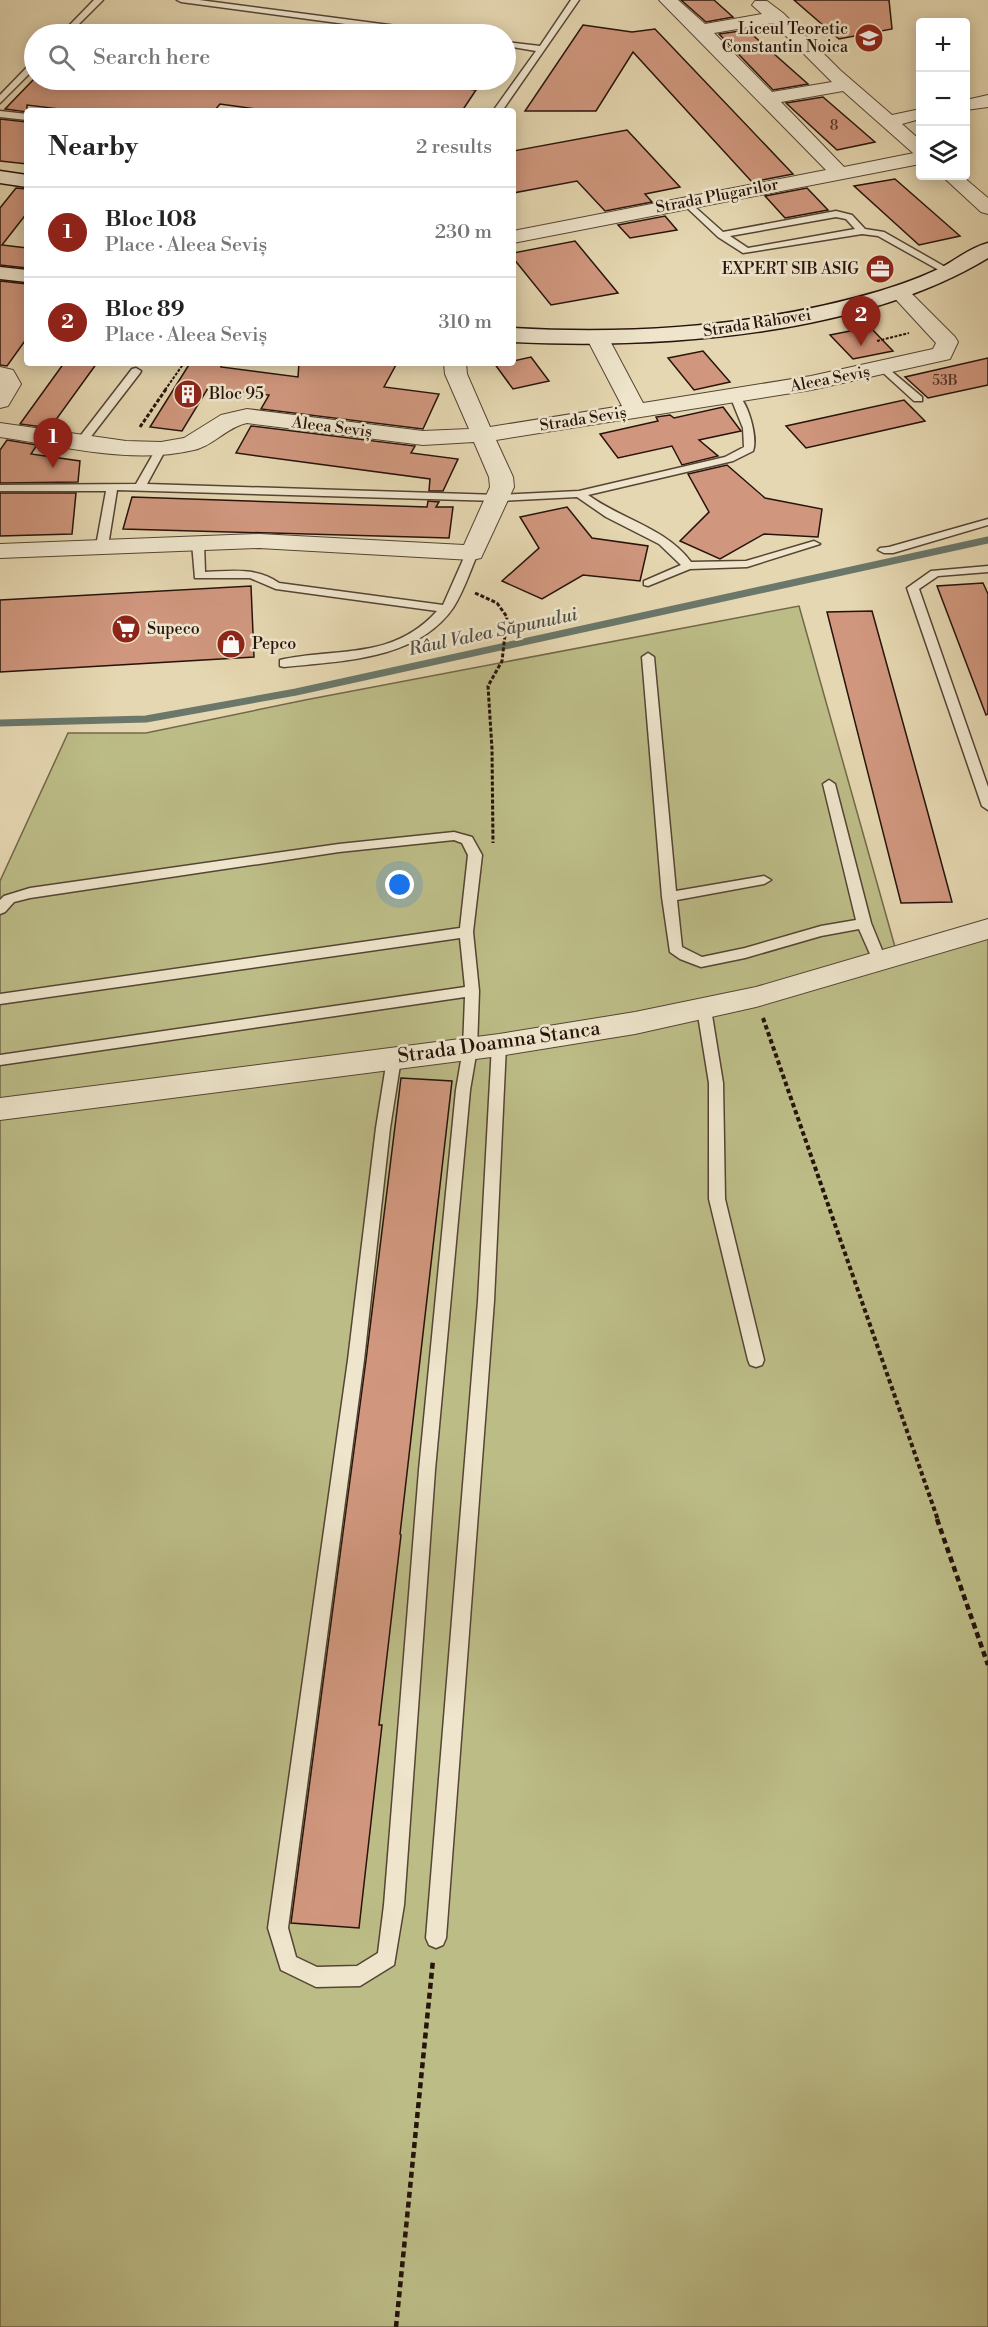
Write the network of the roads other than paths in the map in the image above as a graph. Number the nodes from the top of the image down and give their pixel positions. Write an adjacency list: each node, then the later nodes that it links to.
1 (99, 0): 7 (lane)
2 (181, 0): 8 (lane)
3 (575, 0): 11 (lane)
4 (668, 0): 9 (street)
5 (753, 0): 6 (street)
6 (777, 16): 9 (street); 14 (street)
7 (75, 24)
8 (360, 24)
9 (701, 30): 16 (street)
10 (516, 45): 11 (lane)
11 (542, 49): 13 (lane)
12 (24, 75): 17 (lane)
13 (516, 85)
14 (846, 85): 16 (street); 24 (street)
15 (512, 90): 20 (lane)
16 (766, 99): 27 (street)
17 (0, 100)
18 (988, 101): 19 (street)
19 (970, 104)
20 (499, 108)
21 (0, 114): 23 (lane)
22 (916, 115): 24 (street)
23 (24, 117)
24 (888, 121): 25 (street)
25 (916, 145)
26 (916, 159): 27 (street, Strada Plugarilor)
27 (839, 173): 31 (street, Strada Plugarilor)
28 (0, 177): 30 (street)
29 (956, 180): 32 (street)
30 (24, 181)
31 (686, 201): 34 (lane); 35 (street, Strada Plugarilor)
32 (984, 202)
33 (862, 231): 34 (lane); 34 (lane); 37 (lane)
34 (721, 235)
35 (516, 236)
36 (988, 249): 37 (street, Strada Rahovei)
37 (949, 272): 40 (street, Strada Rahovei)
38 (0, 273): 39 (street)
39 (24, 276)
40 (899, 292): 42 (street, Strada Rahovei); 44 (street, Aleea Seviș)
41 (516, 335): 42 (street, Strada Rahovei)
42 (597, 337): 50 (street, Strada Seviș)
43 (455, 366): 52 (street)
44 (884, 368): 47 (street, Aleea Seviș); 48 (lane)
45 (136, 371): 53 (lane)
46 (0, 374): 49 (street)
47 (735, 396): 50 (street, Aleea Seviș); 58 (lane)
48 (918, 399)
49 (0, 400)
50 (636, 411): 52 (street, Strada Seviș)
51 (0, 430): 53 (street, Aleea Seviș)
52 (483, 435): 54 (street, Aleea Seviș); 59 (street)
53 (82, 441): 54 (street, Aleea Seviș)
54 (161, 449): 55 (lane)
55 (140, 487): 57 (lane); 59 (lane)
56 (0, 488): 57 (lane)
57 (112, 488): 63 (lane)
58 (579, 494): 59 (lane); 67 (lane)
59 (499, 498): 66 (street)
60 (985, 522): 64 (lane)
61 (198, 543): 63 (street); 66 (street); 70 (lane)
62 (814, 544): 67 (lane)
63 (102, 546): 65 (street)
64 (884, 550)
65 (0, 551)
66 (472, 553): 70 (lane)
67 (688, 566): 69 (lane)
68 (988, 568): 74 (lane)
69 (648, 583)
70 (446, 609): 72 (lane)
71 (648, 657): 76 (lane)
72 (284, 663)
73 (829, 784): 78 (lane)
74 (988, 806)
75 (764, 880): 76 (lane)
76 (669, 897): 78 (lane)
77 (0, 909): 80 (lane)
78 (864, 923): 81 (lane)
79 (988, 929): 81 (street, Strada Doamna Stanca)
80 (465, 932): 82 (lane); 83 (lane)
81 (879, 960): 84 (street, Strada Doamna Stanca)
82 (472, 991): 86 (lane); 87 (lane)
83 (0, 999)
84 (704, 1009): 85 (street, Strada Doamna Stanca); 90 (lane)
85 (499, 1045): 86 (street, Strada Doamna Stanca); 91 (lane)
86 (470, 1049): 88 (street, Strada Doamna Stanca); 88 (lane)
87 (0, 1059)
88 (394, 1059): 89 (street, Strada Doamna Stanca)
89 (0, 1109)
90 (756, 1360)
91 (436, 1938)

